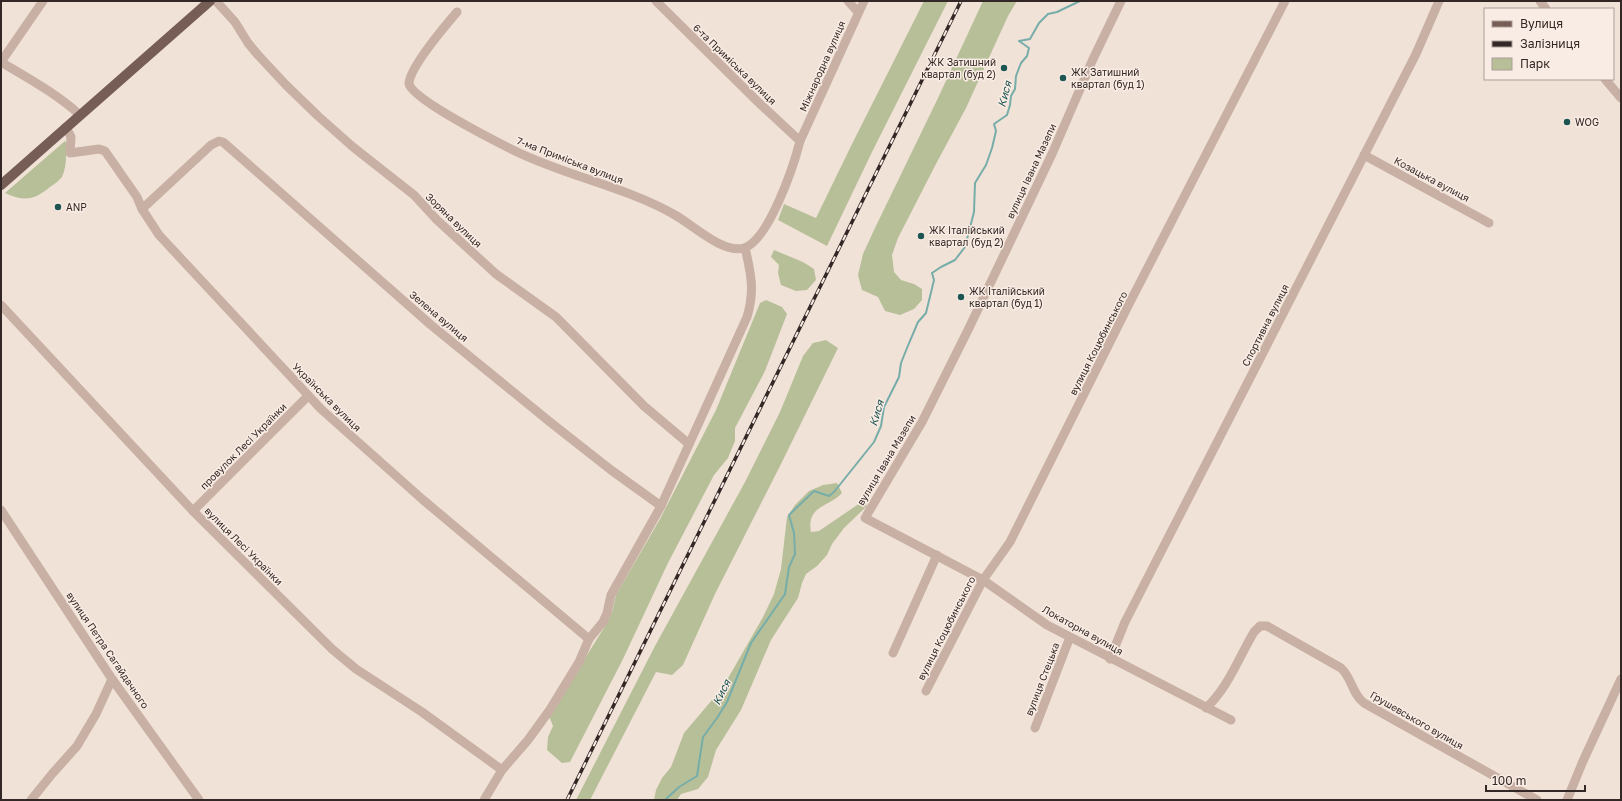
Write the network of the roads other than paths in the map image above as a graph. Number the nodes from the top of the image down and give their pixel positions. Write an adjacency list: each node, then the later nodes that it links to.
1 (43, 1): 12 (street)
2 (210, 1): 15 (main road)
3 (216, 1): 25 (street, Зоряна вулиця)
4 (656, 1): 17 (street, 6-та Приміська вулиця)
5 (848, 1): 11 (street)
6 (864, 1): 11 (street, Міжнародна вулиця)
7 (1121, 1): 29 (street, вулиця Івана Мазепи)
8 (1285, 1): 31 (street, вулиця Коцюбинського)
9 (1439, 1): 18 (street, Спортивна вулиця)
10 (456, 12): 22 (street, 7-ма Приміська вулиця)
11 (858, 12): 17 (street, Міжнародна вулиця)
12 (1, 62): 15 (street)
13 (1606, 80): 14 (street)
14 (1621, 98)
15 (80, 115): 16 (main road)
16 (66, 128): 19 (main road); 20 (street, Українська вулиця)
17 (800, 141): 22 (street, Міжнародна вулиця)
18 (1364, 155): 21 (street, Козацька вулиця); 35 (street, Спортивна вулиця)
19 (1, 185)
20 (142, 209): 24 (street, Українська вулиця); 26 (street, Зелена вулиця)
21 (1489, 223)
22 (745, 248): 25 (street)
23 (1, 305): 28 (street, вулиця Лесі Українки)
24 (308, 396): 28 (street, провулок Лесі Українки); 33 (street, Українська вулиця)
25 (689, 444): 26 (street)
26 (661, 506): 33 (street)
27 (1, 510): 36 (street, вулиця Петра Сагайдачного)
28 (193, 511): 42 (street, вулиця Лесі Українки)
29 (865, 518): 30 (street, Локаторна вулиця)
30 (937, 555): 31 (street, Локаторна вулиця); 34 (street)
31 (983, 580): 32 (street, Локаторна вулиця); 38 (street, вулиця Коцюбинського)
32 (1070, 637): 35 (street, Локаторна вулиця); 41 (street, вулиця Стецька)
33 (589, 639): 42 (street)
34 (892, 653)
35 (1110, 659): 39 (street, Локаторна вулиця)
36 (112, 679): 43 (street, вулиця Петра Сагайдачного); 44 (street)
37 (1621, 679): 47 (street)
38 (926, 692)
39 (1206, 708): 40 (street, Локаторна вулиця); 46 (street, Грушевського вулиця)
40 (1231, 720)
41 (1035, 728)
42 (502, 770): 45 (street)
43 (199, 798)
44 (31, 800)
45 (484, 800)
46 (1537, 800)
47 (1567, 800)

